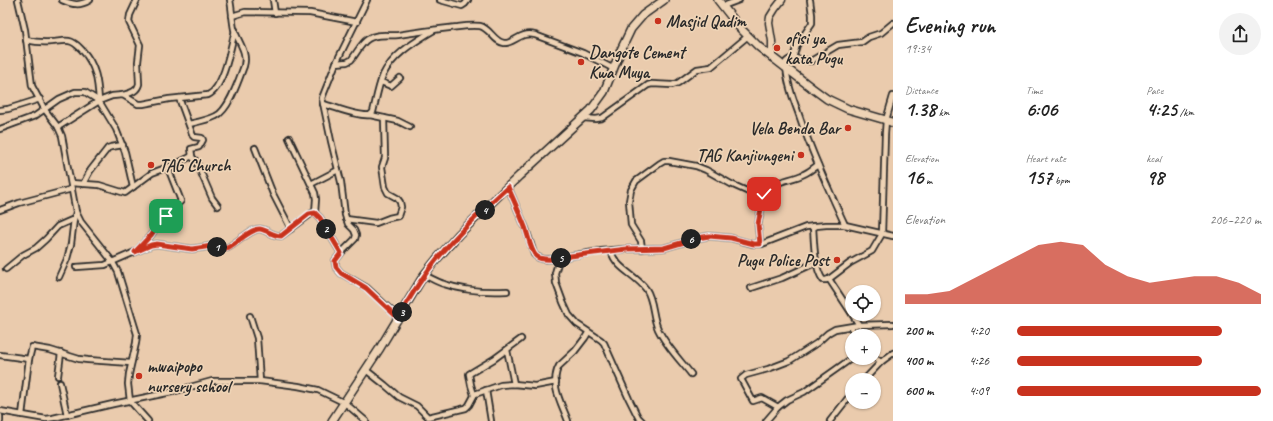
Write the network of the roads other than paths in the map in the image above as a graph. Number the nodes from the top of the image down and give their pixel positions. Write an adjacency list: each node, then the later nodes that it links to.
1 (18, 0): 22 (street)
2 (62, 0): 3 (street)
3 (90, 0)
4 (137, 0): 30 (street)
5 (230, 0): 16 (street)
6 (273, 0): 15 (street)
7 (367, 0): 17 (street)
8 (440, 0): 9 (street)
9 (468, 0)
10 (664, 0): 26 (main road)
11 (739, 0): 14 (street)
12 (782, 0): 23 (street)
13 (810, 0): 24 (street)
14 (720, 3): 21 (main road)
15 (274, 13): 16 (street); 17 (street)
16 (232, 16): 20 (street)
17 (357, 22): 25 (street)
18 (893, 23): 24 (street)
19 (436, 29): 25 (street); 26 (street); 29 (street)
20 (235, 30): 32 (street); 42 (street)
21 (748, 36): 23 (main road); 40 (street)
22 (26, 40): 33 (street); 34 (street)
23 (772, 58): 27 (main road)
24 (793, 58): 27 (street)
25 (336, 63): 35 (street)
26 (614, 69): 40 (main road)
27 (786, 69): 41 (main road); 50 (street)
28 (400, 78): 29 (street)
29 (381, 82): 38 (street)
30 (123, 95): 32 (street); 34 (street)
31 (893, 96): 41 (street)
32 (179, 98): 42 (street)
33 (40, 100): 36 (street); 37 (street)
34 (99, 102): 37 (street); 43 (street); 47 (street)
35 (323, 104): 38 (street); 52 (street)
36 (0, 110)
37 (45, 110): 43 (street); 45 (street)
38 (370, 115): 39 (street)
39 (384, 118): 44 (street); 65 (street)
40 (584, 118): 57 (main road)
41 (890, 121): 69 (street)
42 (189, 124): 49 (street)
43 (58, 127): 53 (street)
44 (410, 127)
45 (0, 129)
46 (288, 138): 55 (street)
47 (123, 145): 54 (street); 56 (street)
48 (255, 148): 68 (street)
49 (191, 156): 51 (street); 60 (street)
50 (818, 165): 66 (street); 71 (street)
51 (168, 168): 56 (street); 74 (street)
52 (338, 170): 55 (street); 65 (street)
53 (71, 183): 54 (street); 58 (street)
54 (82, 184): 56 (street)
55 (311, 184): 63 (street)
56 (133, 187)
57 (508, 187): 76 (street); 81 (main road)
58 (72, 190): 61 (street); 62 (street)
59 (751, 193): 72 (street)
60 (218, 206)
61 (0, 210)
62 (76, 212): 64 (street); 77 (street)
63 (315, 213): 68 (street); 75 (street)
64 (74, 220): 80 (street); 82 (street)
65 (346, 220): 75 (street)
66 (845, 225): 67 (street); 69 (street)
67 (813, 226): 71 (street); 78 (street)
68 (291, 229): 74 (street)
69 (882, 234): 70 (street); 83 (street)
70 (893, 236)
71 (760, 244): 72 (street)
72 (642, 248): 73 (street)
73 (611, 251): 76 (street); 106 (street)
74 (135, 252): 77 (street)
75 (341, 253): 88 (street)
76 (563, 258): 93 (street)
77 (112, 261): 79 (street); 101 (street)
78 (817, 262): 83 (street); 84 (street)
79 (76, 267)
80 (6, 269)
81 (424, 275): 85 (street); 88 (main road)
82 (59, 277)
83 (829, 279): 86 (street)
84 (751, 288)
85 (507, 291)
86 (845, 303)
87 (250, 316): 108 (street)
88 (398, 318): 104 (main road)
89 (856, 321): 91 (street)
90 (893, 324): 91 (street)
91 (859, 325): 92 (street)
92 (851, 327): 117 (street)
93 (588, 333): 109 (street); 129 (street)
94 (521, 339): 95 (street)
95 (507, 350): 111 (street); 113 (street)
96 (61, 353): 99 (street); 101 (street); 107 (street)
97 (893, 353): 100 (street)
98 (0, 355): 99 (street)
99 (28, 359): 119 (street)
100 (881, 362)
101 (131, 363): 114 (street)
102 (845, 363): 117 (street)
103 (878, 365): 105 (street)
104 (366, 370): 116 (main road); 122 (street)
105 (871, 373)
106 (691, 374)
107 (58, 376)
108 (260, 381): 114 (street); 116 (street)
109 (556, 382): 111 (street); 128 (street)
110 (60, 383): 120 (street)
111 (514, 384): 112 (street)
112 (486, 390): 113 (street); 127 (street)
113 (474, 395): 122 (street)
114 (130, 401): 120 (street); 124 (street)
115 (845, 402): 131 (street)
116 (345, 403): 125 (main road); 126 (street)
117 (778, 407): 130 (street)
118 (0, 411): 119 (street)
119 (22, 415): 120 (street)
120 (67, 415)
121 (0, 416): 123 (street)
122 (427, 419)
123 (0, 421)
124 (148, 421)
125 (332, 421)
126 (366, 421)
127 (491, 421)
128 (568, 421)
129 (642, 421)
130 (766, 421)
131 (830, 421)

